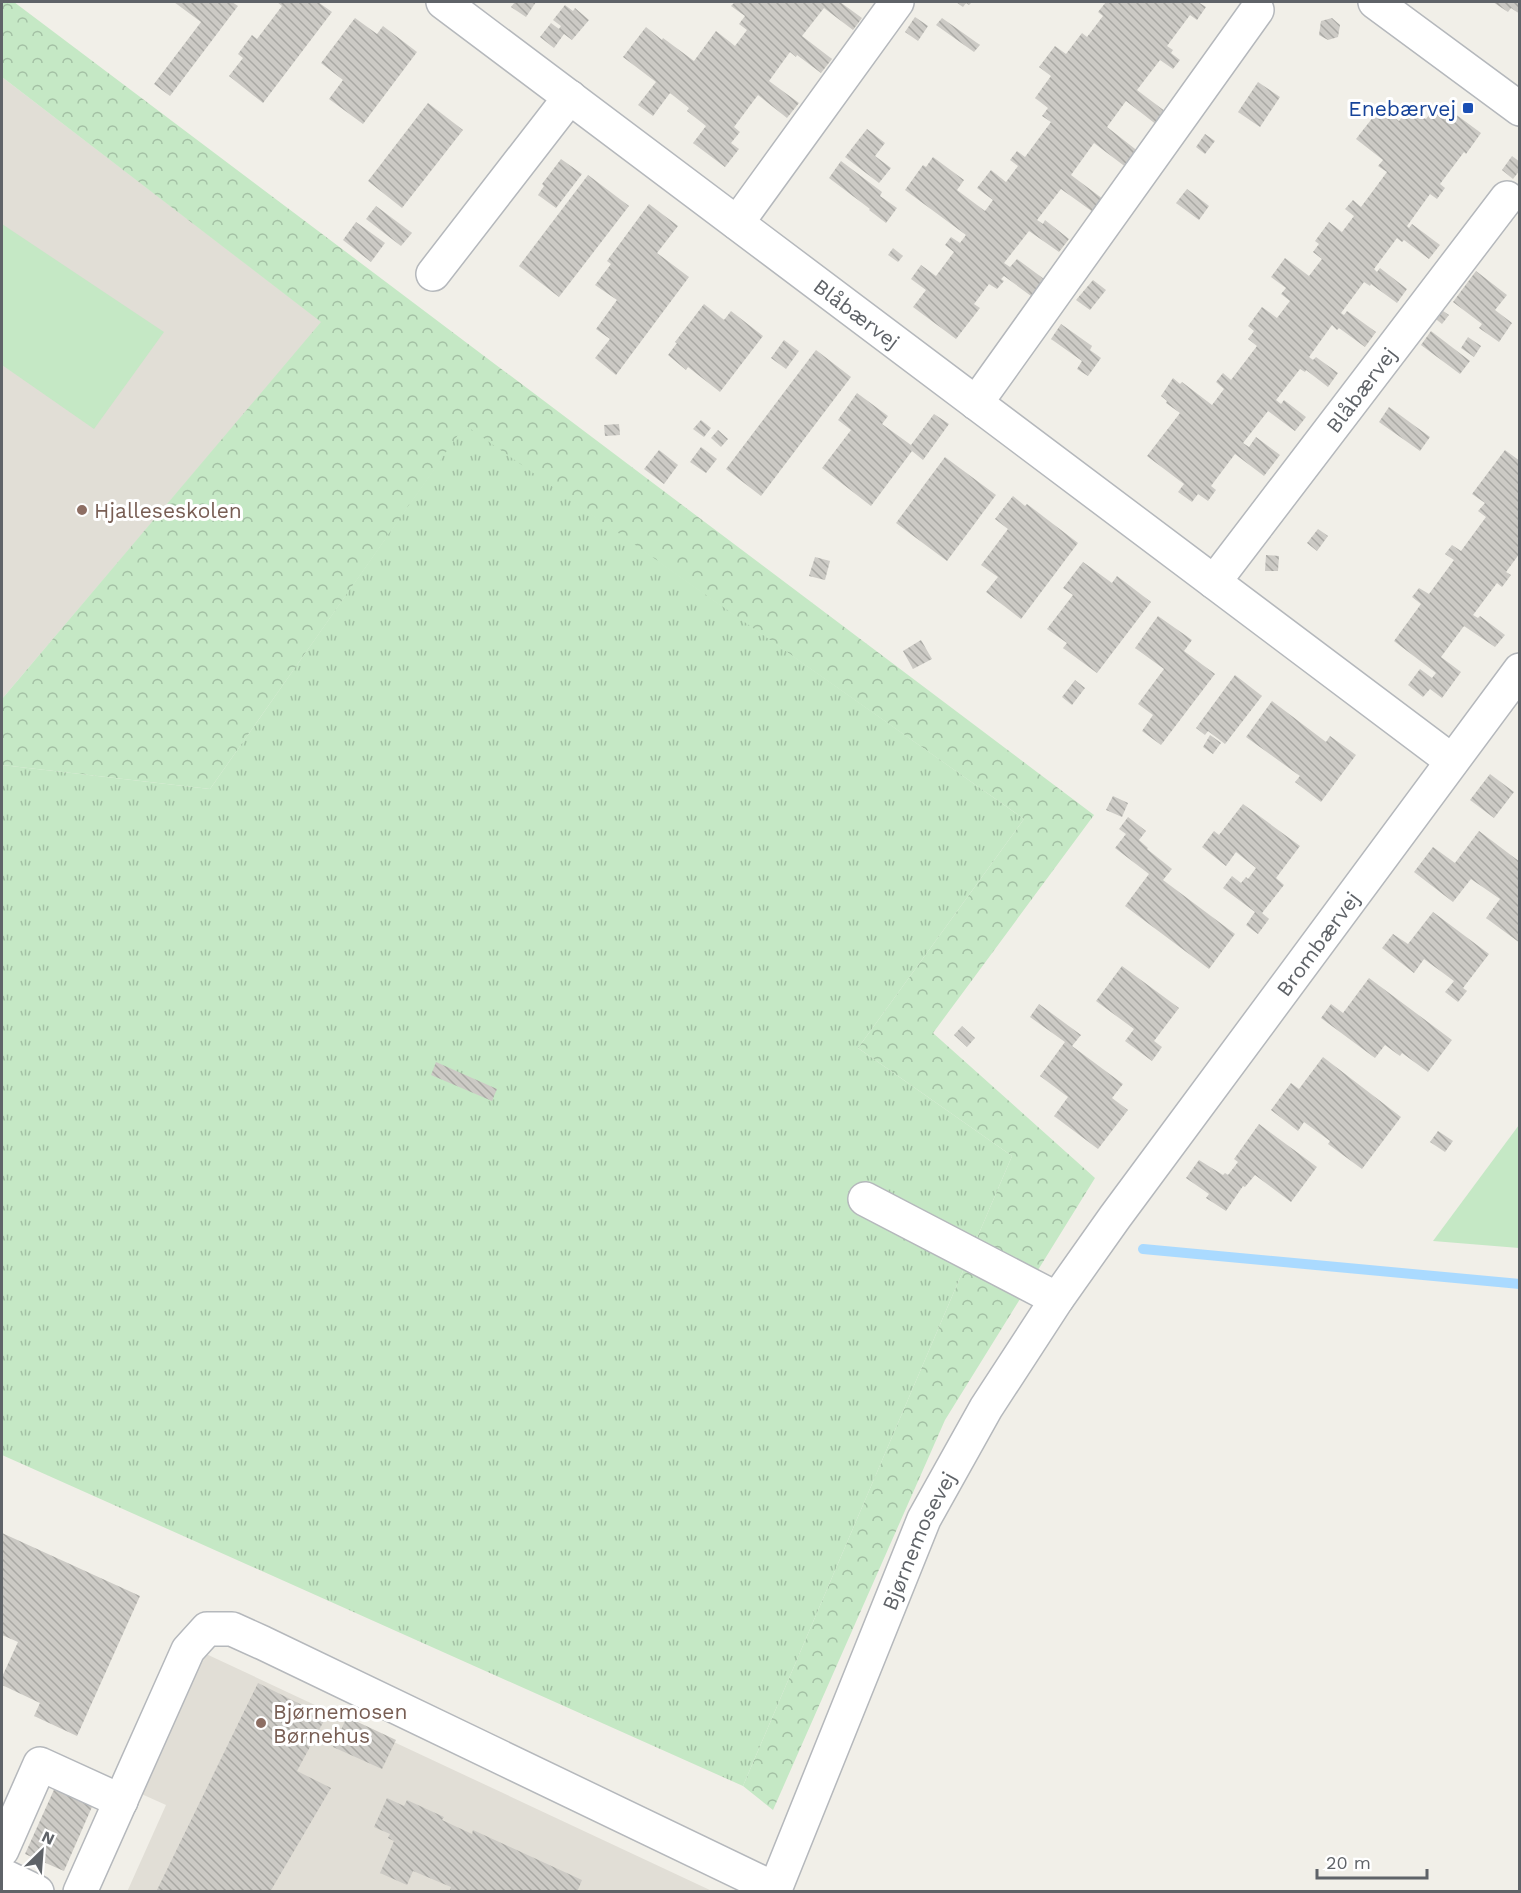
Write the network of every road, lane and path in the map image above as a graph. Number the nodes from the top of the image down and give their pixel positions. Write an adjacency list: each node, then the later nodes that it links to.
1 (443, 2): 5 (street, Blåbærvej)
2 (897, 2): 8 (street)
3 (1375, 2): 6 (street)
4 (1257, 10): 10 (street)
5 (570, 97): 8 (street, Blåbærvej); 9 (street)
6 (1520, 110)
7 (1507, 198): 11 (street, Blåbærvej)
8 (737, 223): 10 (street, Blåbærvej)
9 (433, 274)
10 (976, 403): 11 (street, Blåbærvej)
11 (1214, 582): 13 (street, Blåbærvej)
12 (1520, 670): 13 (street, Brombærvej)
13 (1452, 761): 15 (street, Brombærvej)
14 (866, 1199): 16 (street)
15 (1114, 1217): 16 (street, Bjørnemosevej)
16 (1057, 1299): 20 (street, Bjørnemosevej)
17 (121, 1801): 18 (street); 20 (street); 22 (street)
18 (2, 1850)
19 (2, 1875): 21 (street)
20 (774, 1890)
21 (37, 1892)
22 (80, 1892)

